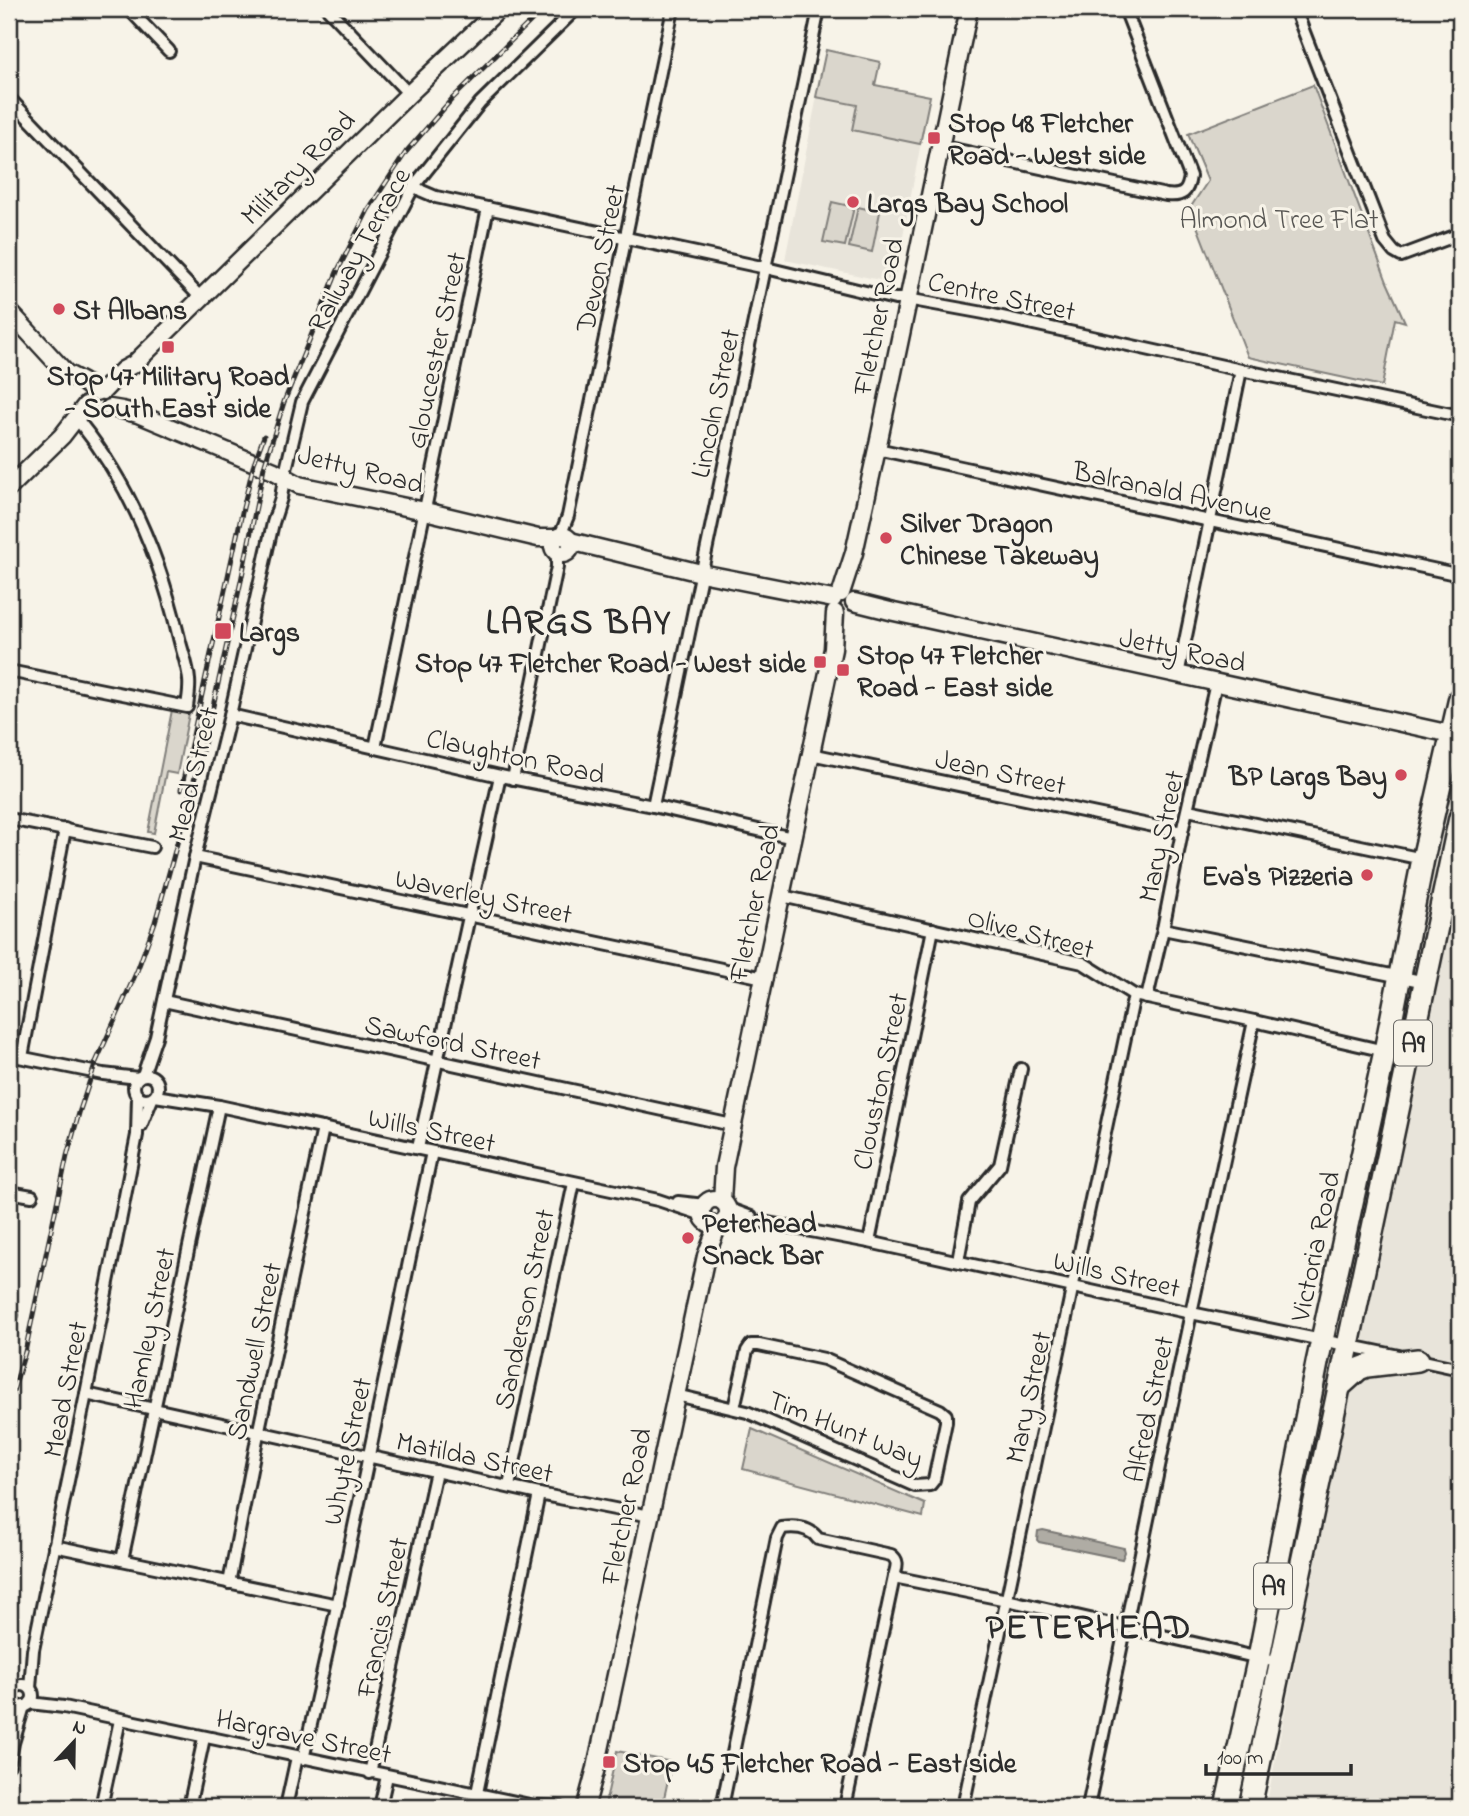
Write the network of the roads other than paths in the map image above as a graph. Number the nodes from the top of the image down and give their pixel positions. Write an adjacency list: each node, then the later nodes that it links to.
1 (128, 9): 10 (street)
2 (328, 9): 11 (street)
3 (499, 9): 11 (street, Military Road)
4 (576, 9): 14 (street, Railway Terrace)
5 (673, 9): 17 (street, Devon Street)
6 (819, 9): 18 (street, Lincoln Street)
7 (969, 9): 13 (street, Fletcher Road)
8 (1125, 9): 13 (street)
9 (1295, 9): 16 (street)
10 (169, 51)
11 (409, 94): 19 (street, Military Road)
12 (9, 98): 19 (street)
13 (939, 146): 20 (street, Fletcher Road)
14 (414, 186): 15 (street, Centre Street); 28 (street, Railway Terrace)
15 (488, 208): 17 (street, Centre Street); 30 (street, Gloucester Street)
16 (1460, 234)
17 (627, 238): 18 (street, Centre Street); 32 (street, Devon Street)
18 (766, 268): 20 (street, Centre Street); 33 (street, Lincoln Street)
19 (201, 298): 23 (street, Military Road)
20 (907, 299): 22 (street, Centre Street); 27 (street, Fletcher Road)
21 (9, 311): 23 (street, Jetty Road)
22 (1241, 370): 24 (street, Centre Street); 31 (street)
23 (101, 400): 25 (street, Military Road); 26 (street, Military Road); 28 (street, Jetty Road)
24 (1460, 416)
25 (81, 424): 26 (street, Military Road); 36 (street)
26 (62, 436): 29 (street, Military Road)
27 (877, 449): 31 (street, Balranald Avenue); 35 (street, Fletcher Road)
28 (284, 478): 30 (street, Jetty Road); 40 (street, Mead Street)
29 (9, 488)
30 (425, 511): 32 (street, Jetty Road); 42 (street, Gloucester Street)
31 (1209, 521): 34 (street, Balranald Avenue); 37 (street)
32 (562, 547): 33 (street, Jetty Road); 45 (street, Devon Street)
33 (701, 573): 35 (street, Jetty Road); 46 (street, Lincoln Street)
34 (1460, 575)
35 (843, 605): 37 (street, Jetty Road); 43 (street, Fletcher Road)
36 (9, 671)
37 (1178, 675): 38 (street, Jetty Road)
38 (1216, 683): 41 (street, Jetty Road); 47 (street, Mary Street)
39 (1460, 698): 41 (highway, Victoria Road / A9)
40 (230, 715): 42 (street, Claughton Road); 54 (street, Mead Street)
41 (1456, 735): 55 (highway, Victoria Road / A9)
42 (375, 748): 44 (street, Claughton Road)
43 (811, 754): 51 (street, Jean Street); 52 (street, Fletcher Road)
44 (500, 776): 45 (street, Claughton Road); 57 (street)
45 (513, 779): 46 (street, Claughton Road)
46 (653, 806): 52 (street, Claughton Road)
47 (1188, 810): 51 (street, Mary Street); 55 (street)
48 (9, 818): 50 (street)
49 (1460, 818): 62 (highway, Victoria Road / A9)
50 (65, 829): 53 (street); 69 (street)
51 (1182, 832): 59 (street, Mary Street)
52 (793, 838): 56 (street, Fletcher Road)
53 (152, 847)
54 (195, 857): 57 (street, Waverley Street); 65 (street, Mead Street)
55 (1423, 859): 60 (highway, Victoria Road / A9)
56 (782, 896): 58 (street, Olive Street); 61 (street, Fletcher Road)
57 (470, 915): 61 (street, Waverley Street); 70 (street)
58 (933, 929): 63 (street, Olive Street); 82 (street, Clouston Street)
59 (1163, 929): 60 (street); 64 (street, Mary Street)
60 (1399, 976): 62 (street); 67 (highway, Victoria Road / A9)
61 (764, 978): 74 (street, Fletcher Road)
62 (1426, 982): 87 (highway, Victoria Road / A9)
63 (1134, 996): 64 (street, Olive Street); 84 (street, Mary Street)
64 (1147, 998): 66 (street, Olive Street)
65 (164, 1001): 70 (street, Sawford Street); 72 (street, Mead Street)
66 (1254, 1021): 67 (street, Olive Street); 85 (street, Alfred Street)
67 (1385, 1051): 86 (highway, Victoria Road / A9)
68 (9, 1055): 69 (street, Wills Street)
69 (22, 1058): 72 (street, Wills Street)
70 (437, 1061): 74 (street, Sawford Street); 76 (street)
71 (1021, 1069): 83 (street)
72 (147, 1087): 73 (street, Wills Street); 91 (street, Mead Street)
73 (219, 1106): 75 (street, Wills Street); 93 (street, Hamley Street)
74 (732, 1125): 81 (street, Fletcher Road)
75 (323, 1128): 76 (street, Wills Street); 95 (street, Sandwell Street)
76 (418, 1148): 77 (street, Wills Street)
77 (432, 1152): 78 (street, Wills Street); 96 (street, Whyte Street)
78 (574, 1182): 81 (street, Wills Street); 98 (street, Sanderson Street)
79 (9, 1192): 80 (street)
80 (32, 1196)
81 (715, 1212): 82 (street, Wills Street); 92 (street, Fletcher Road)
82 (869, 1242): 83 (street, Wills Street)
83 (958, 1261): 84 (street, Wills Street)
84 (1073, 1286): 85 (street, Wills Street); 105 (street, Mary Street)
85 (1191, 1313): 86 (street, Wills Street); 107 (street, Alfred Street)
86 (1322, 1340): 87 (street, Wills Street); 108 (highway, Victoria Road / A9)
87 (1348, 1345): 88 (street, Wills Street); 90 (highway, Victoria Road / A9)
88 (1418, 1360): 89 (street, Wills Street); 90 (highway)
89 (1460, 1369)
90 (1340, 1386): 109 (highway, Victoria Road / A9)
91 (86, 1394): 93 (street, Matilda Street); 101 (street, Mead Street)
92 (676, 1395): 94 (street, Tim Hunt Way); 100 (street, Fletcher Road)
93 (155, 1408): 95 (street, Matilda Street); 102 (street, Hamley Street)
94 (734, 1408): 94 (street, Tim Hunt Way)
95 (259, 1431): 96 (street, Matilda Street); 104 (street, Sandwell Street)
96 (368, 1455): 97 (street, Matilda Street); 106 (street, Whyte Street)
97 (436, 1471): 98 (street, Matilda Street); 115 (street, Francis Street)
98 (509, 1486): 99 (street, Matilda Street)
99 (539, 1494): 100 (street, Matilda Street); 117 (street)
100 (650, 1516): 124 (street, Fletcher Road)
101 (54, 1546): 102 (street); 110 (street, Mead Street)
102 (122, 1560): 104 (street)
103 (894, 1577): 105 (street); 125 (street); 126 (street)
104 (229, 1583): 106 (street)
105 (1007, 1600): 107 (street); 127 (street, Mary Street)
106 (338, 1605): 113 (street, Whyte Street)
107 (1125, 1628): 108 (street); 128 (street, Alfred Street)
108 (1259, 1657): 109 (street); 129 (highway, Victoria Road / A9)
109 (1281, 1663): 130 (highway, Victoria Road / A9)
110 (20, 1695): 111 (street, Hargrave Street); 114 (street, Mead Street)
111 (120, 1720): 112 (street, Hargrave Street); 118 (street)
112 (204, 1738): 113 (street, Hargrave Street); 119 (street)
113 (300, 1758): 115 (street, Hargrave Street); 120 (street, Whyte Street)
114 (9, 1765)
115 (370, 1773): 116 (street, Hargrave Street)
116 (387, 1776): 117 (street, Hargrave Street); 121 (street)
117 (483, 1799): 122 (street, Hargrave Street)
118 (101, 1807)
119 (189, 1807)
120 (286, 1807)
121 (380, 1807)
122 (537, 1807): 123 (street, Hargrave Street)
123 (560, 1807)
124 (588, 1807)
125 (722, 1807)
126 (845, 1807)
127 (963, 1807)
128 (1088, 1807)
129 (1226, 1807)
130 (1250, 1807)

